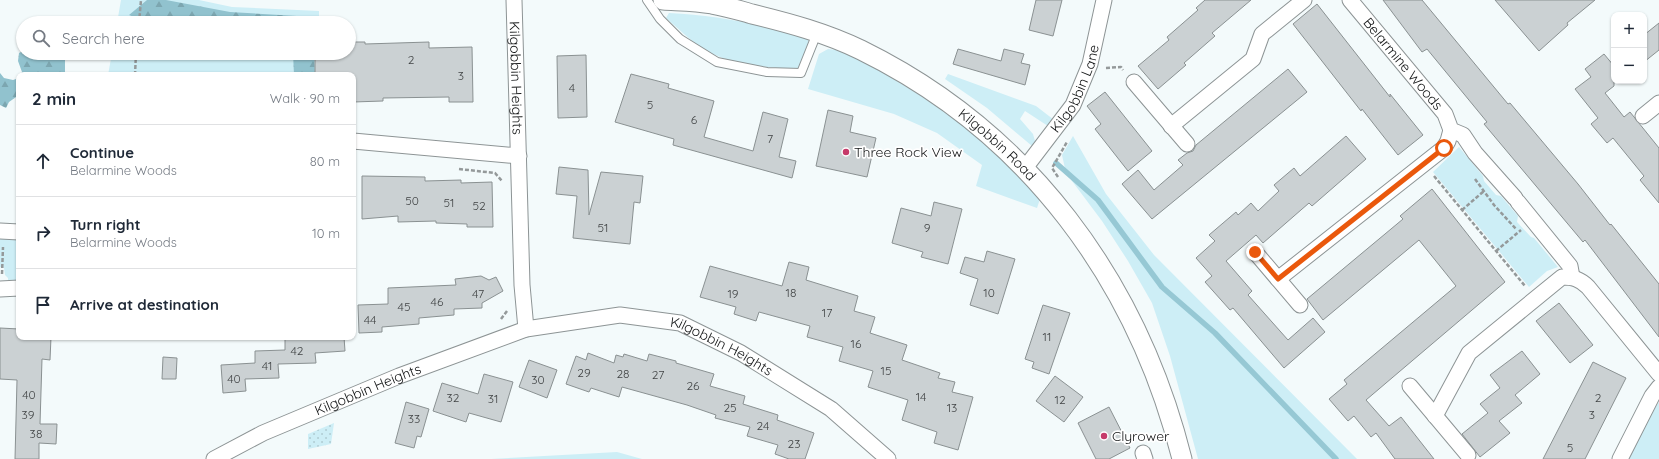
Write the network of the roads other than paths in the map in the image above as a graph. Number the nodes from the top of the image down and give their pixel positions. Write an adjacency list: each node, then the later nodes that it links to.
1 (514, 0): 15 (street, Kilgobbin Heights)
2 (647, 0): 7 (lane)
3 (663, 0): 7 (street, Kilgobbin Road)
4 (1104, 0): 16 (street, Kilgobbin Lane)
5 (1304, 0): 11 (street)
6 (1350, 0): 12 (street, Belarmine Woods)
7 (818, 32): 16 (street, Kilgobbin Road)
8 (1134, 82): 11 (street)
9 (1659, 103): 10 (street)
10 (1643, 116)
11 (1171, 126): 14 (street)
12 (1451, 130): 20 (street); 21 (street)
13 (356, 141): 15 (street, Kilgobbin Heights)
14 (1187, 144)
15 (519, 156): 25 (street, Kilgobbin Heights)
16 (1025, 168): 33 (street, Kilgobbin Road)
17 (16, 233): 18 (street)
18 (2, 238)
19 (1255, 252): 21 (street)
20 (1572, 277): 26 (street); 29 (street)
21 (1278, 279): 24 (street)
22 (1, 283): 23 (street)
23 (16, 287)
24 (1300, 305)
25 (526, 329): 31 (street, Kilgobbin Heights); 32 (street, Kilgobbin Heights)
26 (1659, 374)
27 (1410, 386): 29 (street)
28 (1659, 388): 34 (street)
29 (1435, 416): 30 (street)
30 (1468, 455)
31 (214, 459)
32 (888, 459)
33 (1182, 459)
34 (1620, 459)

